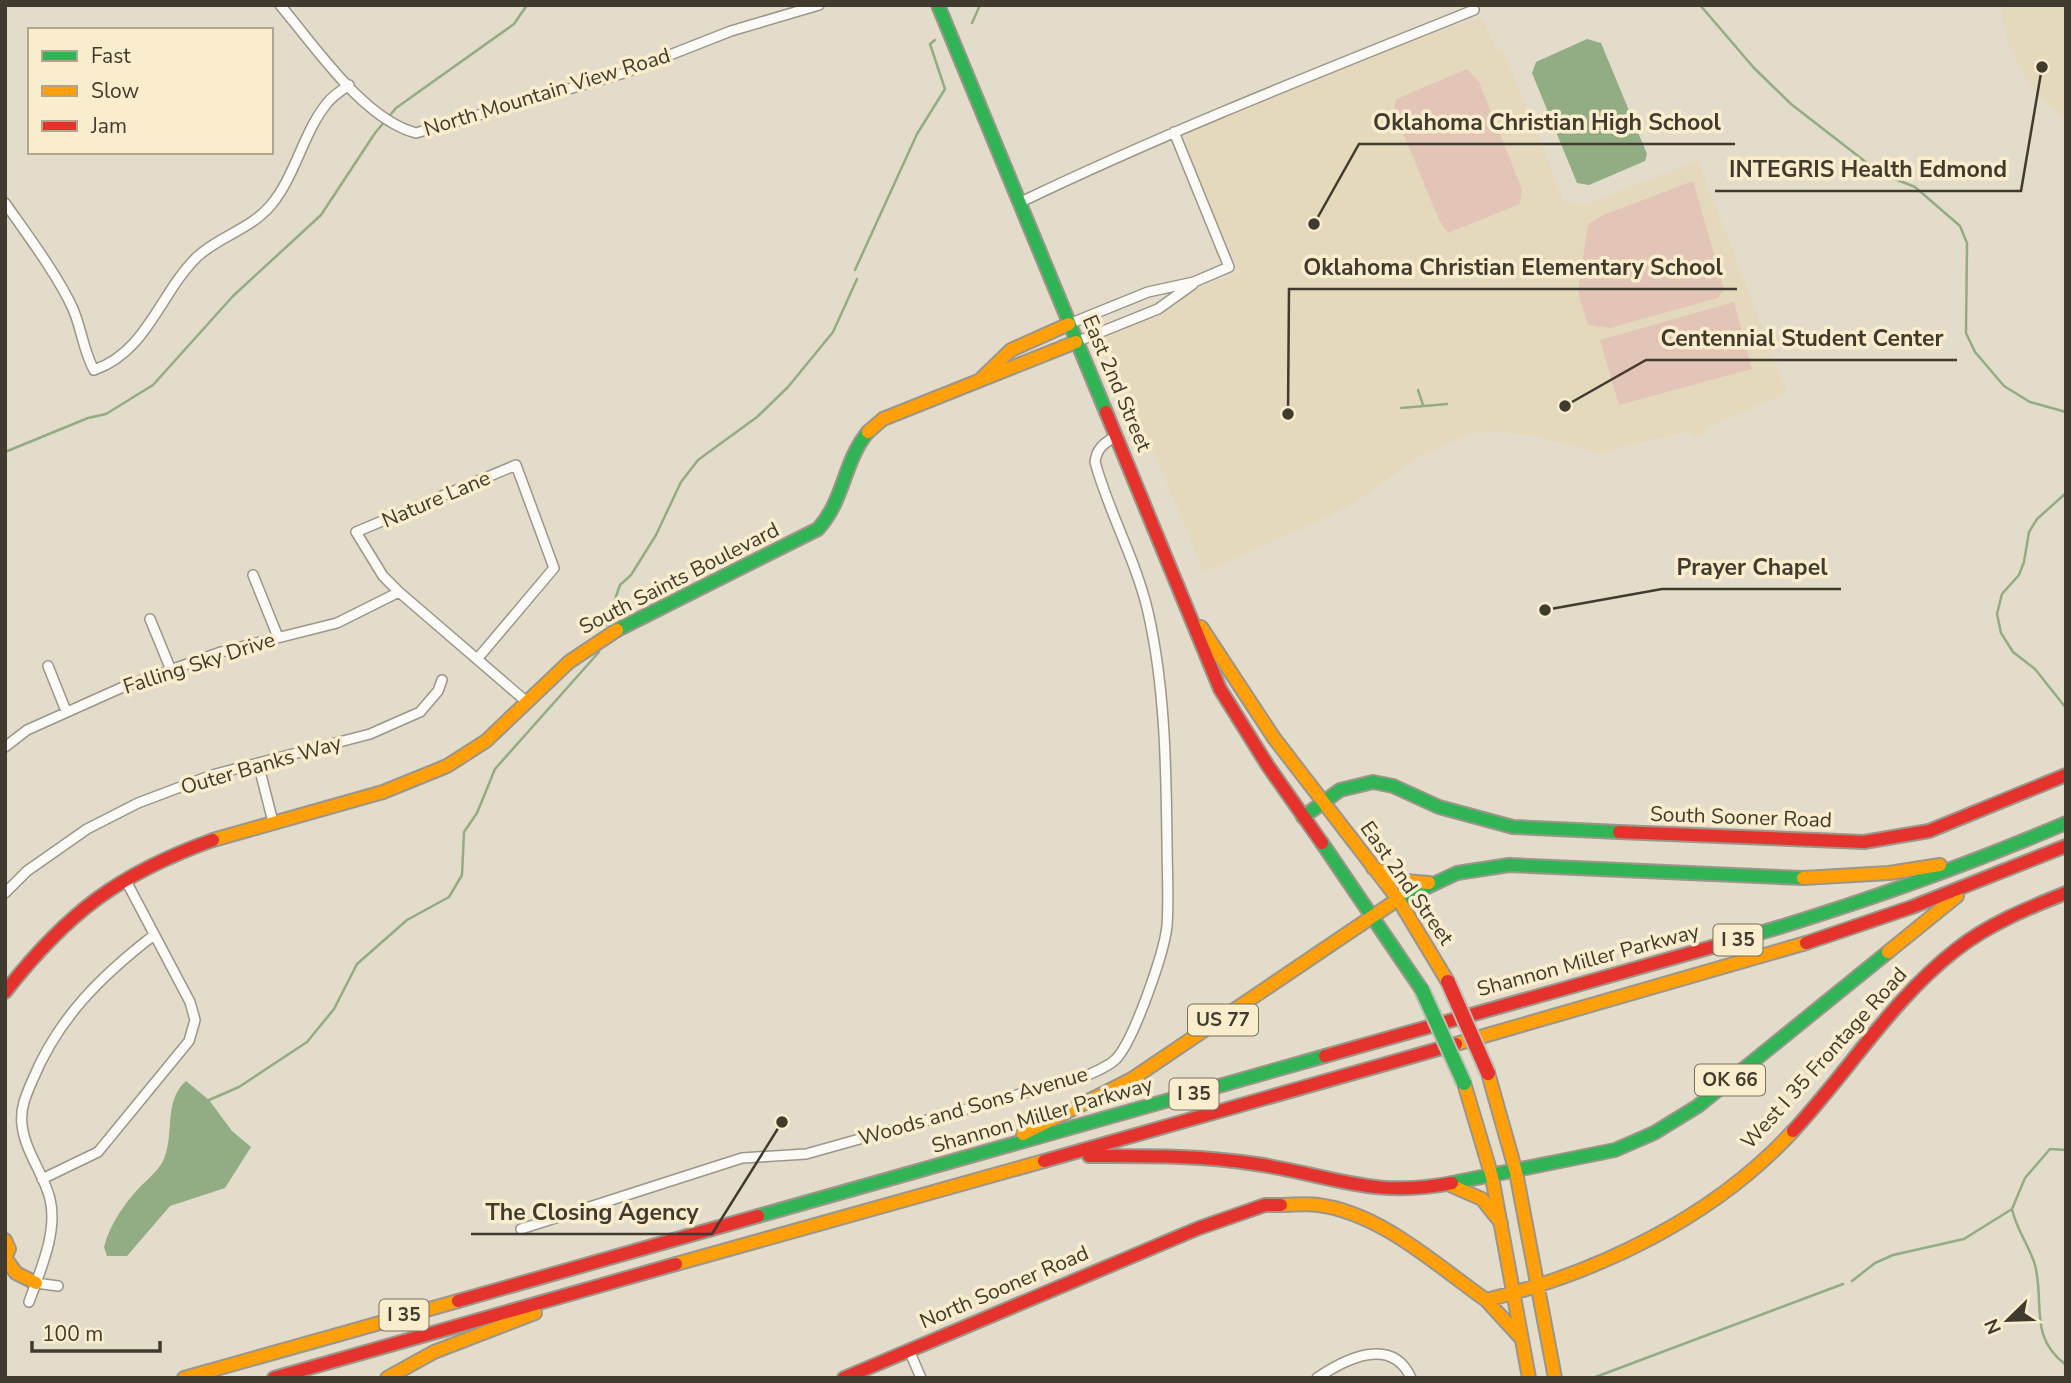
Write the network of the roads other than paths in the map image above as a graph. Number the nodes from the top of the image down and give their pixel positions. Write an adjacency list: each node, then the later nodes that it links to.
1 (280, 5): 5 (street, North Mountain View Road)
2 (819, 5): 5 (street, North Mountain View Road)
3 (938, 5): 7 (main road, East 2nd Street)
4 (1474, 10): 6 (street)
5 (349, 85): 8 (street)
6 (1174, 132): 7 (street); 9 (street, South Saints Boulevard)
7 (1021, 202): 10 (main road, East 2nd Street)
8 (5, 203)
9 (1194, 282): 10 (street, South Saints Boulevard); 11 (street, South Saints Boulevard)
10 (1069, 324): 11 (main road, East 2nd Street); 12 (main road, South Saints Boulevard)
11 (1076, 342): 12 (main road, South Saints Boulevard); 13 (main road, East 2nd Street)
12 (982, 378): 23 (main road, South Saints Boulevard)
13 (1116, 436): 16 (main road, East 2nd Street); 51 (street, Woods and Sons Avenue)
14 (253, 575): 18 (street)
15 (400, 592): 18 (street, Falling Sky Drive); 19 (street); 19 (street, Nature Lane)
16 (1190, 611): 28 (main road, East 2nd Street); 29 (main road, East 2nd Street)
17 (150, 619): 21 (street)
18 (278, 637): 21 (street, Falling Sky Drive)
19 (478, 658): 23 (street)
20 (48, 666): 24 (street)
21 (171, 670): 24 (street, Falling Sky Drive)
22 (442, 680): 26 (street, Outer Banks Way)
23 (527, 703): 30 (main road, South Saints Boulevard)
24 (66, 711): 25 (street, Falling Sky Drive)
25 (5, 747)
26 (258, 763): 30 (street); 39 (street, Outer Banks Way)
27 (2066, 775): 28 (main road, South Sooner Road)
28 (1323, 801): 29 (main road, South Sooner Road); 34 (main road, East 2nd Street)
29 (1303, 817): 41 (main road, East 2nd Street)
30 (273, 822): 35 (main road, South Saints Boulevard)
31 (2066, 823): 33 (main road, Shannon Miller Parkway / I 35)
32 (2066, 846): 37 (main road, Shannon Miller Parkway / I 35)
33 (1981, 859): 36 (main road); 45 (main road, Shannon Miller Parkway / I 35)
34 (1373, 868): 36 (main road); 40 (main road, East 2nd Street)
35 (125, 879): 42 (street); 43 (main road, South Saints Boulevard)
36 (1431, 883): 40 (main road)
37 (1969, 886): 44 (main road, Shannon Miller Parkway / I 35); 46 (main road, OK 66)
38 (2066, 892): 57 (main road, West I 35 Frontage Road)
39 (5, 893)
40 (1398, 899): 41 (main road, US 77); 46 (main road, East 2nd Street, bridge)
41 (1376, 914): 45 (main road, US 77); 47 (main road, East 2nd Street, bridge)
42 (154, 935): 48 (street); 48 (street)
43 (5, 992)
44 (1065, 1156): 49 (main road); 54 (main road, Shannon Miller Parkway / I 35)
45 (970, 1158): 63 (main road, Shannon Miller Parkway / I 35)
46 (1516, 1172): 47 (main road, OK 66); 57 (main road, East 2nd Street)
47 (1492, 1177): 49 (main road); 50 (main road)
48 (42, 1179): 55 (street)
49 (1450, 1185): 50 (main road)
50 (1501, 1223): 58 (main road)
51 (521, 1229)
52 (5, 1240): 53 (main road)
53 (6, 1258): 55 (main road)
54 (627, 1277): 64 (main road, Shannon Miller Parkway / I 35); 65 (main road)
55 (36, 1283): 56 (street); 60 (street)
56 (58, 1286)
57 (1538, 1289): 58 (main road, West I 35 Frontage Road); 71 (main road, East 2nd Street)
58 (1514, 1295): 59 (main road); 61 (main road)
59 (1486, 1300): 61 (main road); 62 (main road, North Sooner Road)
60 (29, 1302)
61 (1522, 1340): 70 (main road)
62 (909, 1350): 66 (main road, North Sooner Road); 67 (street)
63 (184, 1378)
64 (274, 1378)
65 (387, 1378)
66 (844, 1378)
67 (921, 1378)
68 (1317, 1378): 69 (street)
69 (1411, 1378)
70 (1530, 1378)
71 (1555, 1378)

